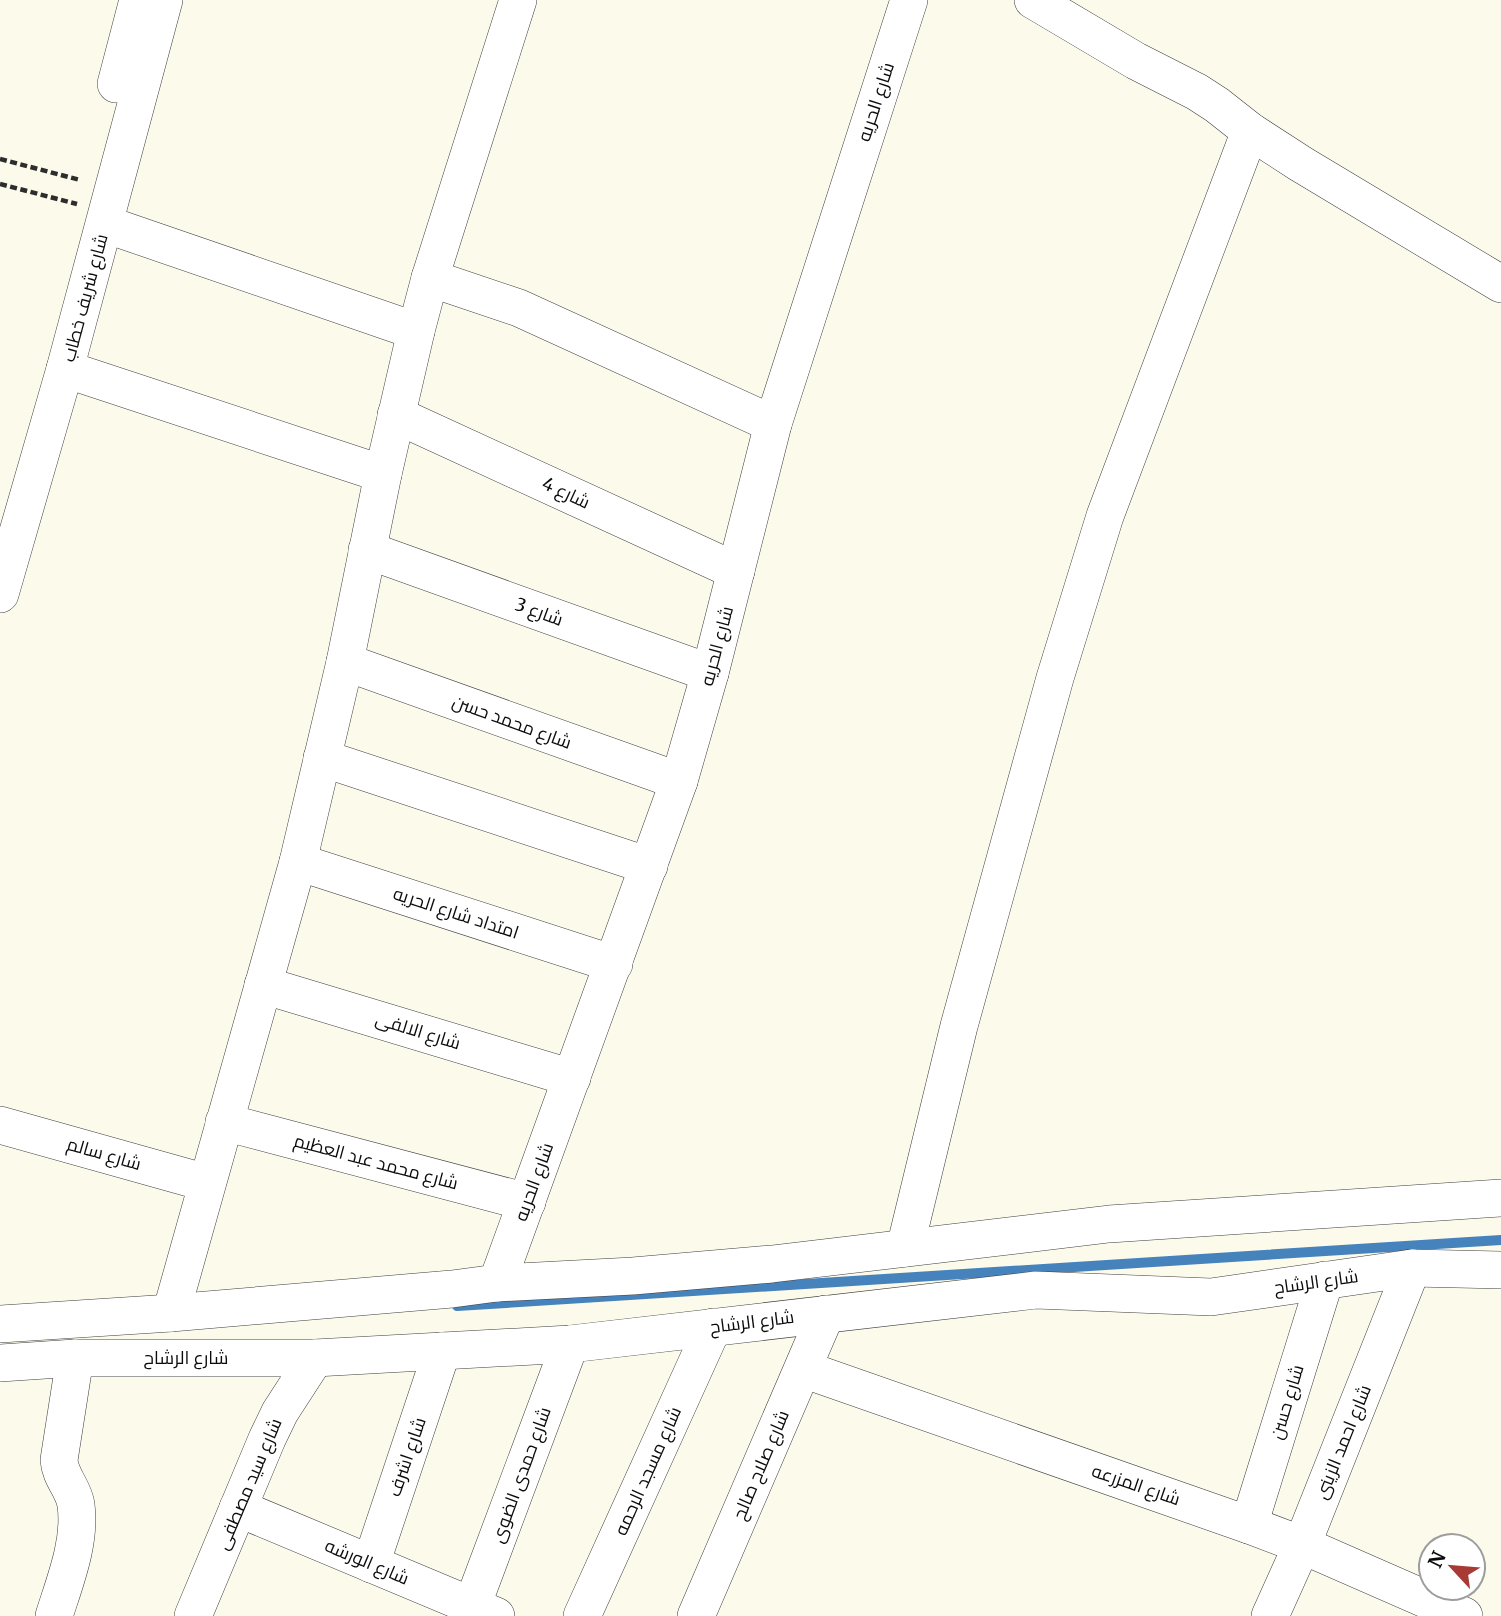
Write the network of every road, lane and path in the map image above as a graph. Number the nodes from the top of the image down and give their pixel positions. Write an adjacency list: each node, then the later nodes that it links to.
1 (138, 0): 9 (street, شارع شريف خطاب)
2 (164, 0): 9 (street, شارع شريف خطاب)
3 (518, 0): 10 (street)
4 (909, 0): 15 (street, شارع الحريه)
5 (1033, 0): 6 (street)
6 (1250, 131): 11 (street); 35 (street)
7 (0, 159): 9 (path)
8 (0, 184): 9 (path)
9 (93, 204): 12 (street); 13 (street, شارع شريف خطاب); 17 (street, شارع شريف خطاب)
10 (430, 278): 12 (street); 15 (street)
11 (1501, 284)
12 (416, 331): 14 (street)
13 (65, 369): 16 (street); 20 (street, شارع شريف خطاب)
14 (396, 415): 16 (street); 19 (street, شارع 4)
15 (773, 424): 19 (street, شارع الحريه)
16 (383, 474): 18 (street)
17 (0, 512)
18 (367, 550): 21 (street); 22 (street, شارع 3)
19 (736, 571): 22 (street, شارع الحريه)
20 (0, 594)
21 (345, 662): 23 (street); 24 (street, شارع محمد حسن)
22 (710, 673): 24 (street, شارع الحريه)
23 (322, 758): 25 (street); 26 (street)
24 (679, 781): 26 (street, شارع الحريه)
25 (298, 862): 27 (street, امتداد شارع الحريه); 28 (street)
26 (649, 866): 27 (street, شارع الحريه)
27 (614, 964): 29 (street, شارع الحريه)
28 (263, 985): 29 (street, شارع الالفى); 30 (street)
29 (572, 1078): 34 (street, شارع الحريه)
30 (225, 1122): 32 (street); 34 (street, شارع محمد عبد العظيم)
31 (0, 1125): 32 (street, شارع سالم)
32 (207, 1183): 40 (street)
33 (1501, 1198): 35 (street)
34 (527, 1202): 39 (street, شارع الحريه)
35 (905, 1248): 39 (street)
36 (1412, 1268): 37 (street, شارع الرشاح); 38 (street, شارع الرشاح); 52 (street, شارع احمد الزينى)
37 (1501, 1270)
38 (1325, 1280): 41 (street, شارع الرشاح); 51 (street, شارع حسن)
39 (497, 1283): 40 (street)
40 (170, 1313): 42 (street)
41 (826, 1314): 43 (street, شارع الرشاح); 49 (street, شارع صلاح صالح)
42 (0, 1324)
43 (713, 1327): 44 (street, شارع الرشاح); 57 (street, شارع مسجد الرحمه)
44 (570, 1344): 45 (street, شارع الرشاح); 54 (street, شارع حمدى الضوى)
45 (442, 1351): 47 (street, شارع الرشاح); 53 (street, شارع اشرف)
46 (75, 1358): 47 (street, شارع الرشاح); 48 (street, شارع الرشاح); 56 (street)
47 (315, 1358): 50 (street, شارع سيد مصطفى)
48 (0, 1363)
49 (803, 1369): 51 (street, شارع المزرعه); 58 (street, شارع صلاح صالح)
50 (238, 1508): 53 (street, شارع الورشه); 55 (street, شارع سيد مصطفى)
51 (1249, 1525): 52 (street, شارع المزرعه)
52 (1302, 1545): 59 (street, شارع احمد الزينى); 60 (street, شارع المزرعه)
53 (370, 1564): 54 (street, شارع الورشه)
54 (484, 1611)
55 (198, 1615)
56 (54, 1616)
57 (582, 1616)
58 (696, 1616)
59 (1270, 1616)
60 (1464, 1616)

